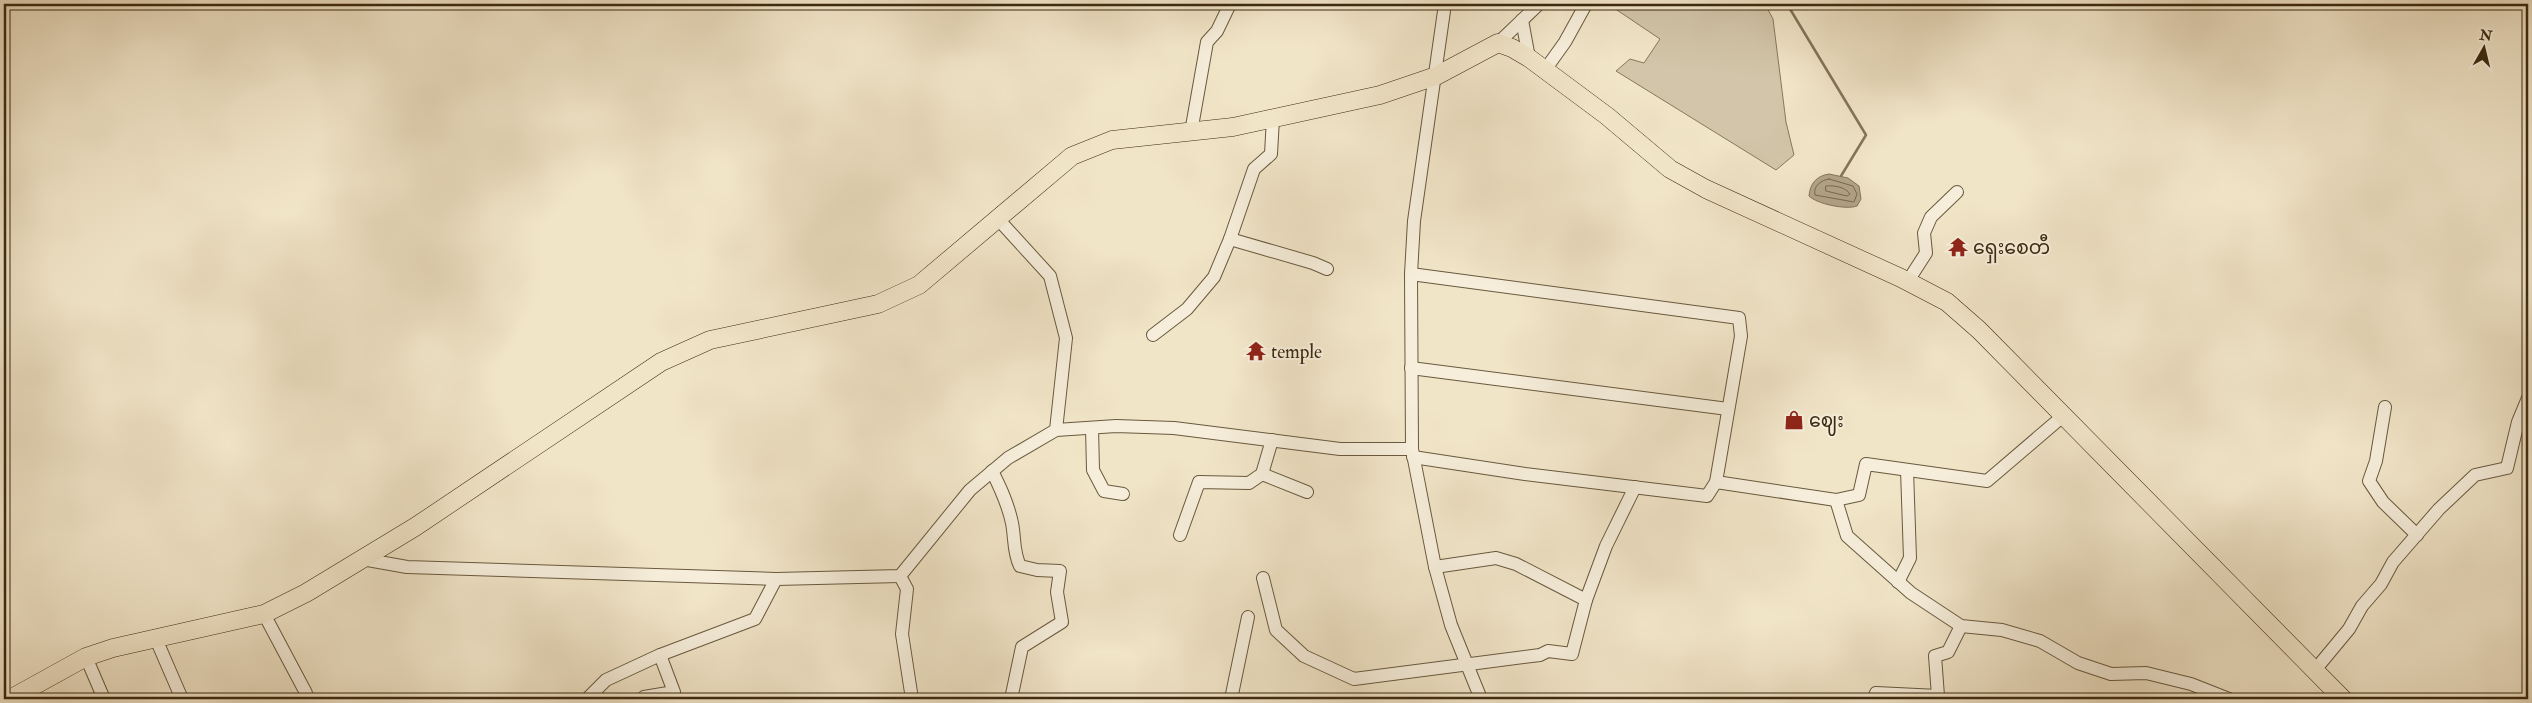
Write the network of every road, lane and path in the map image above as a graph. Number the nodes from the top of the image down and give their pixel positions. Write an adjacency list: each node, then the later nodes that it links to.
1 (1230, 4): 11 (street)
2 (1445, 4): 9 (street)
3 (1538, 4): 5 (street)
4 (1586, 4): 8 (street)
5 (1522, 20): 6 (street); 7 (street)
6 (1498, 43): 7 (highway); 9 (highway)
7 (1529, 58): 8 (highway)
8 (1545, 70): 17 (highway)
9 (1436, 76): 10 (highway); 16 (street)
10 (1273, 118): 11 (highway); 14 (street)
11 (1191, 132): 13 (highway)
12 (1957, 192): 17 (street)
13 (998, 219): 25 (street); 38 (highway)
14 (1230, 239): 15 (street); 18 (street)
15 (1327, 269)
16 (1411, 274): 19 (street); 22 (street)
17 (1908, 281): 23 (highway)
18 (1153, 335)
19 (1411, 368): 22 (street); 27 (street)
20 (2528, 398): 37 (street)
21 (2386, 407): 37 (street)
22 (1728, 410): 31 (street)
23 (2063, 416): 28 (street); 52 (highway)
24 (1092, 428): 25 (street); 26 (street); 34 (street)
25 (1056, 430): 29 (street)
26 (1272, 440): 27 (street); 30 (street)
27 (1412, 453): 32 (street); 39 (street)
28 (1907, 470): 35 (street); 43 (street)
29 (992, 471): 40 (street); 60 (street)
30 (1262, 474): 33 (street); 36 (street)
31 (1716, 482): 32 (street); 35 (street)
32 (1634, 488): 44 (street)
33 (1307, 492)
34 (1123, 494)
35 (1836, 500): 43 (street)
36 (1180, 535)
37 (2417, 535): 52 (street)
38 (362, 559): 41 (street); 45 (highway)
39 (1435, 567): 44 (street); 51 (street)
40 (900, 576): 41 (street); 59 (street)
41 (776, 578): 49 (street)
42 (1263, 578): 51 (street)
43 (1898, 582): 47 (street)
44 (1586, 600): 51 (street)
45 (264, 614): 48 (highway); 53 (street)
46 (1248, 617): 61 (street)
47 (1961, 626): 63 (street); 64 (street)
48 (156, 639): 50 (highway); 56 (street)
49 (660, 655): 57 (street); 58 (street)
50 (86, 657): 54 (highway); 55 (street)
51 (1468, 665): 62 (street)
52 (2315, 670): 65 (highway)
53 (306, 693)
54 (20, 697)
55 (104, 699)
56 (182, 699)
57 (588, 699)
58 (644, 699)
59 (912, 699)
60 (1011, 699)
61 (1231, 699)
62 (1481, 699)
63 (1874, 699)
64 (2229, 699)
65 (2344, 699)

